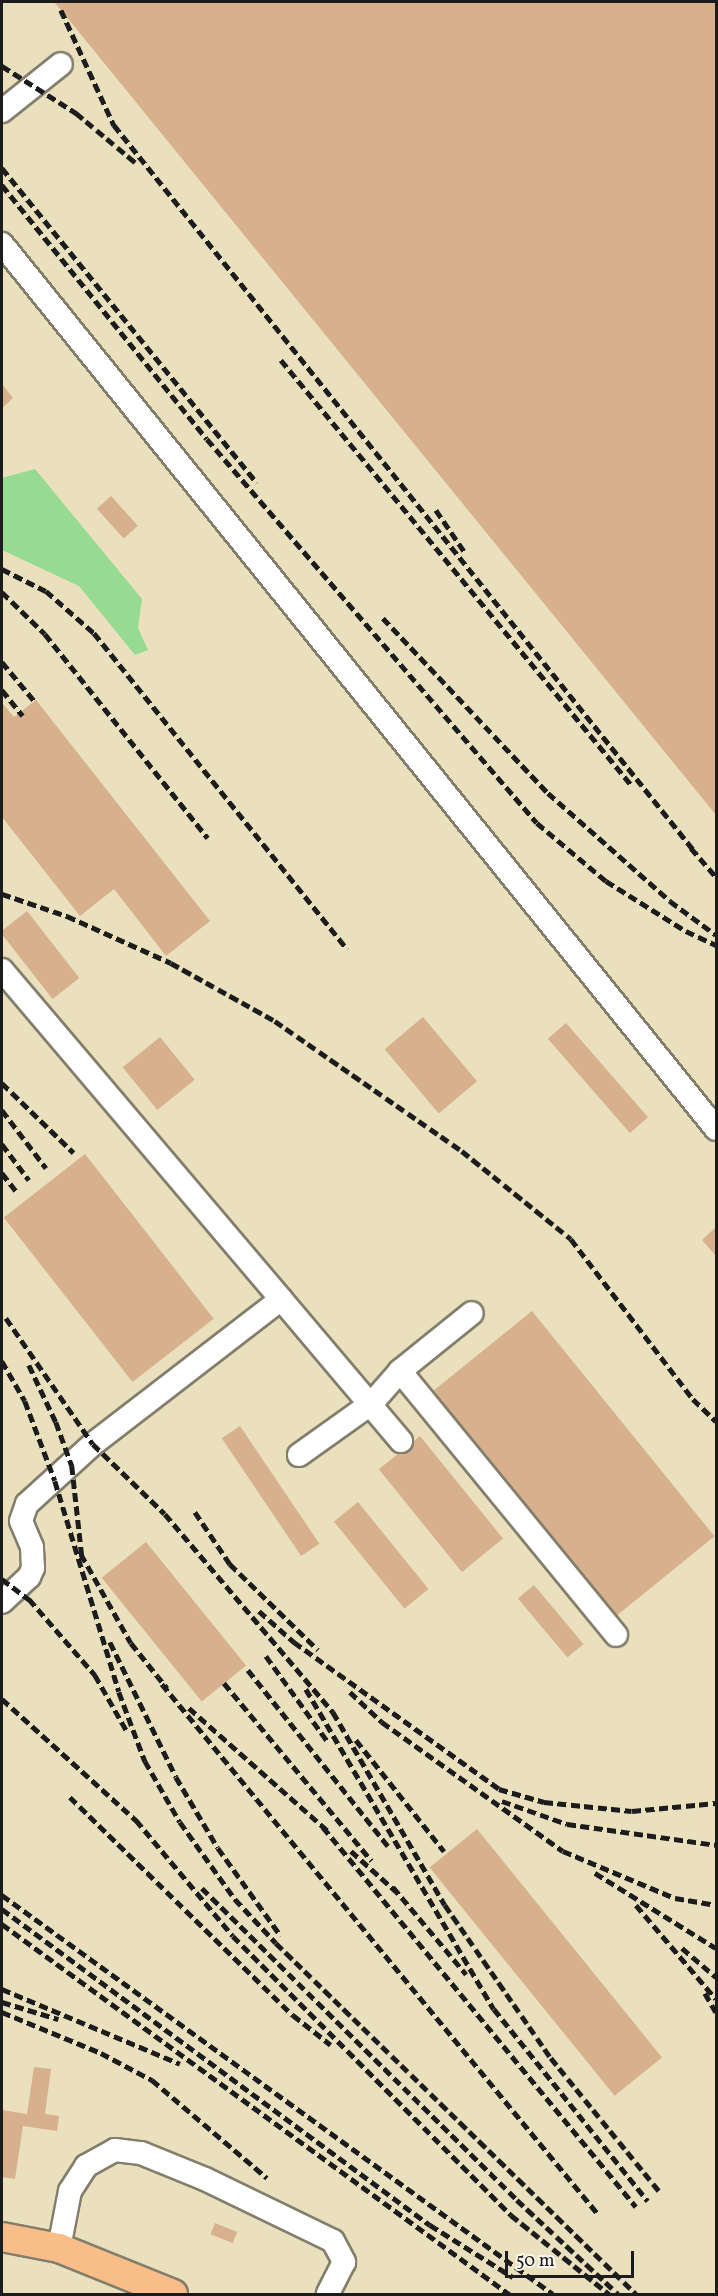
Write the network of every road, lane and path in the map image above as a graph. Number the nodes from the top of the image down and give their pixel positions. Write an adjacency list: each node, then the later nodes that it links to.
1 (61, 64): 2 (street)
2 (2, 111)
3 (2, 244): 5 (street)
4 (2, 970): 6 (street)
5 (717, 1129)
6 (281, 1299): 9 (street); 12 (street)
7 (472, 1313): 8 (street)
8 (400, 1371): 9 (street); 13 (street)
9 (372, 1403): 10 (street); 11 (street)
10 (400, 1442)
11 (299, 1455)
12 (2, 1602)
13 (616, 1635)
14 (2, 2236): 15 (main road)
15 (59, 2248): 16 (main road); 17 (street)
16 (173, 2295)
17 (328, 2295)

